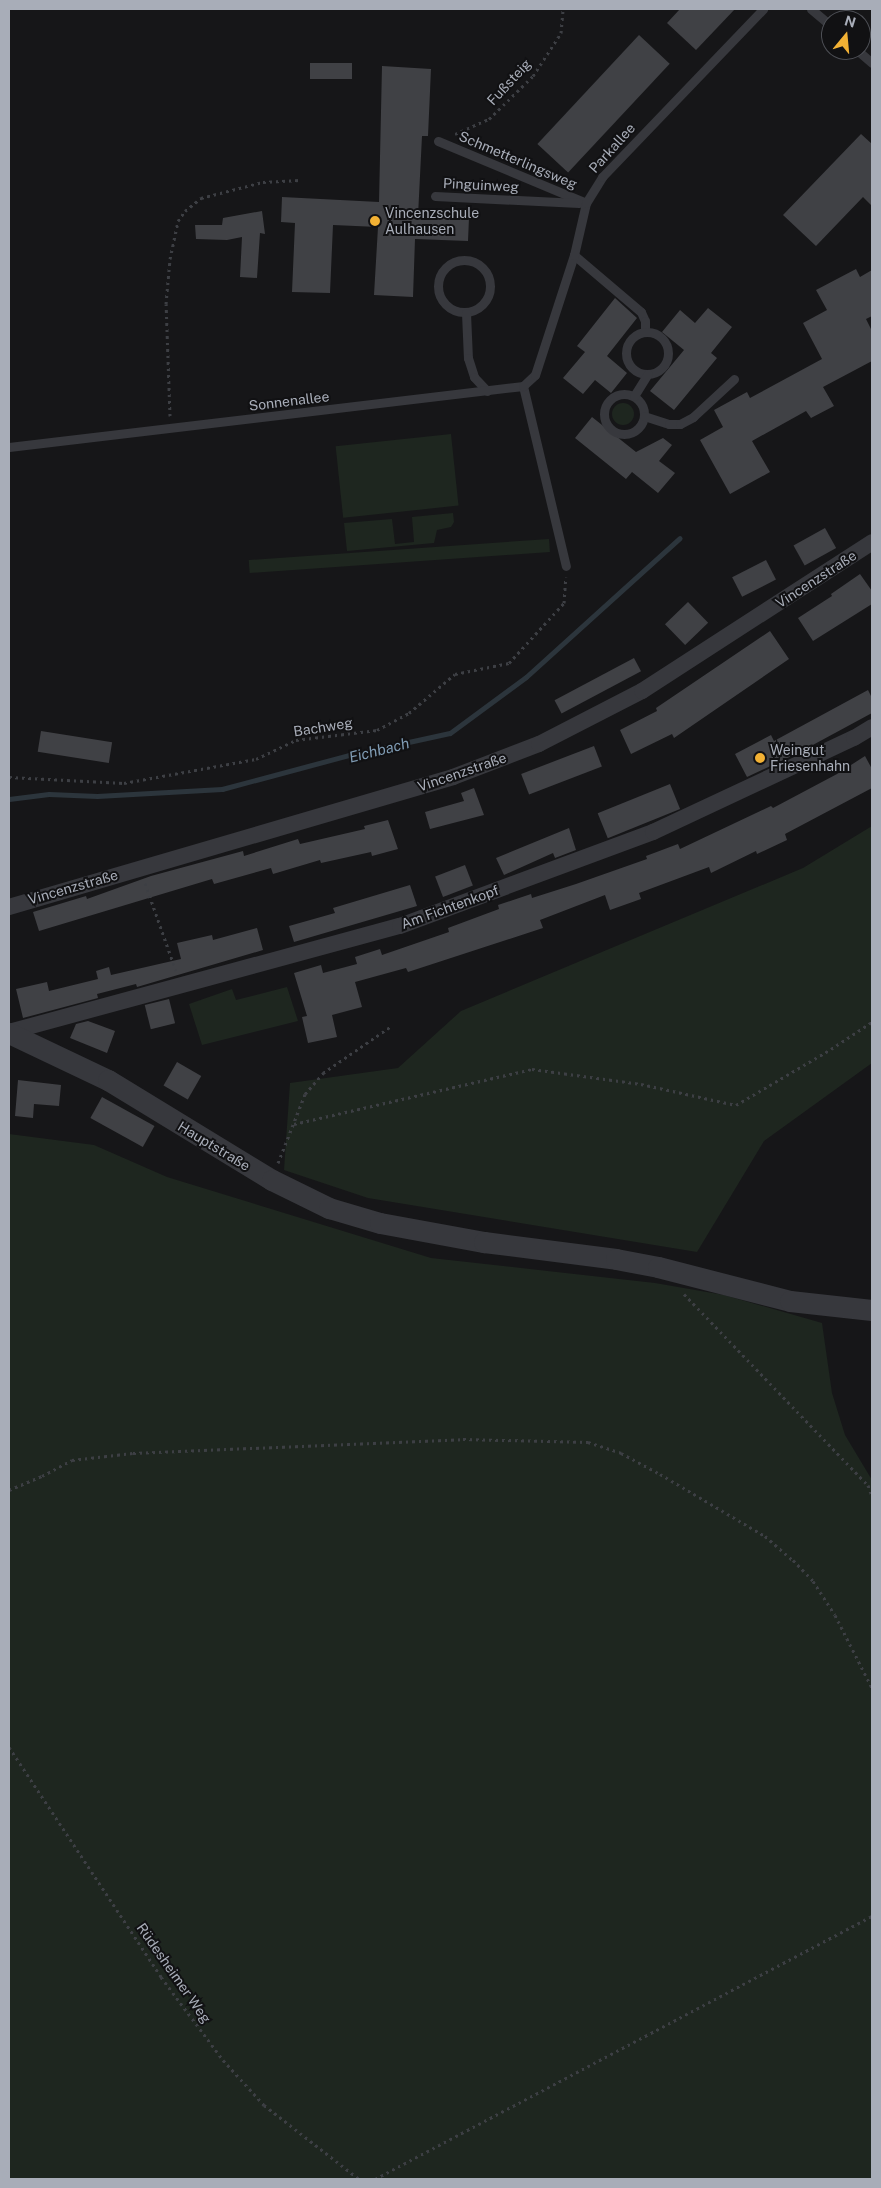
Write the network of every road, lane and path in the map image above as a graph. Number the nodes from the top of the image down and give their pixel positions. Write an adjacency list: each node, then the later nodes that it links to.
1 (563, 9): 5 (path, Fußsteig)
2 (762, 9): 8 (lane, Parkallee)
3 (811, 9): 4 (lane)
4 (821, 18)
5 (438, 141): 8 (lane, Schmetterlingsweg)
6 (300, 180): 18 (path)
7 (435, 196): 8 (lane, Pinguinweg)
8 (586, 203): 9 (lane, Parkallee)
9 (574, 255): 11 (lane); 14 (lane, Parkallee)
10 (466, 313): 10 (lane); 15 (lane)
11 (645, 332): 12 (lane); 12 (lane)
12 (648, 374): 16 (lane)
13 (734, 378): 17 (lane)
14 (523, 386): 15 (lane, Sonnenallee); 21 (lane)
15 (487, 391): 18 (lane, Sonnenallee)
16 (634, 396): 17 (lane); 17 (lane)
17 (644, 416)
18 (171, 429): 19 (lane, Sonnenallee)
19 (9, 447)
20 (872, 542): 24 (street, Vincenzstraße)
21 (566, 566): 23 (path, Bachweg)
22 (872, 727): 26 (street, Am Fichtenkopf)
23 (9, 777)
24 (140, 868): 25 (street, Vincenzstraße); 26 (path)
25 (9, 907)
26 (181, 984): 29 (street, Am Fichtenkopf)
27 (872, 1022): 30 (path)
28 (390, 1028): 30 (path)
29 (9, 1033): 31 (street, Hauptstraße)
30 (294, 1124): 31 (path)
31 (272, 1180): 33 (street, Hauptstraße)
32 (678, 1288): 35 (path)
33 (872, 1310)
34 (9, 1490): 36 (path)
35 (872, 1496)
36 (872, 1688)
37 (9, 1746): 39 (path, Rüdesheimer Weg)
38 (872, 1916): 40 (path)
39 (359, 2179)
40 (375, 2179)

